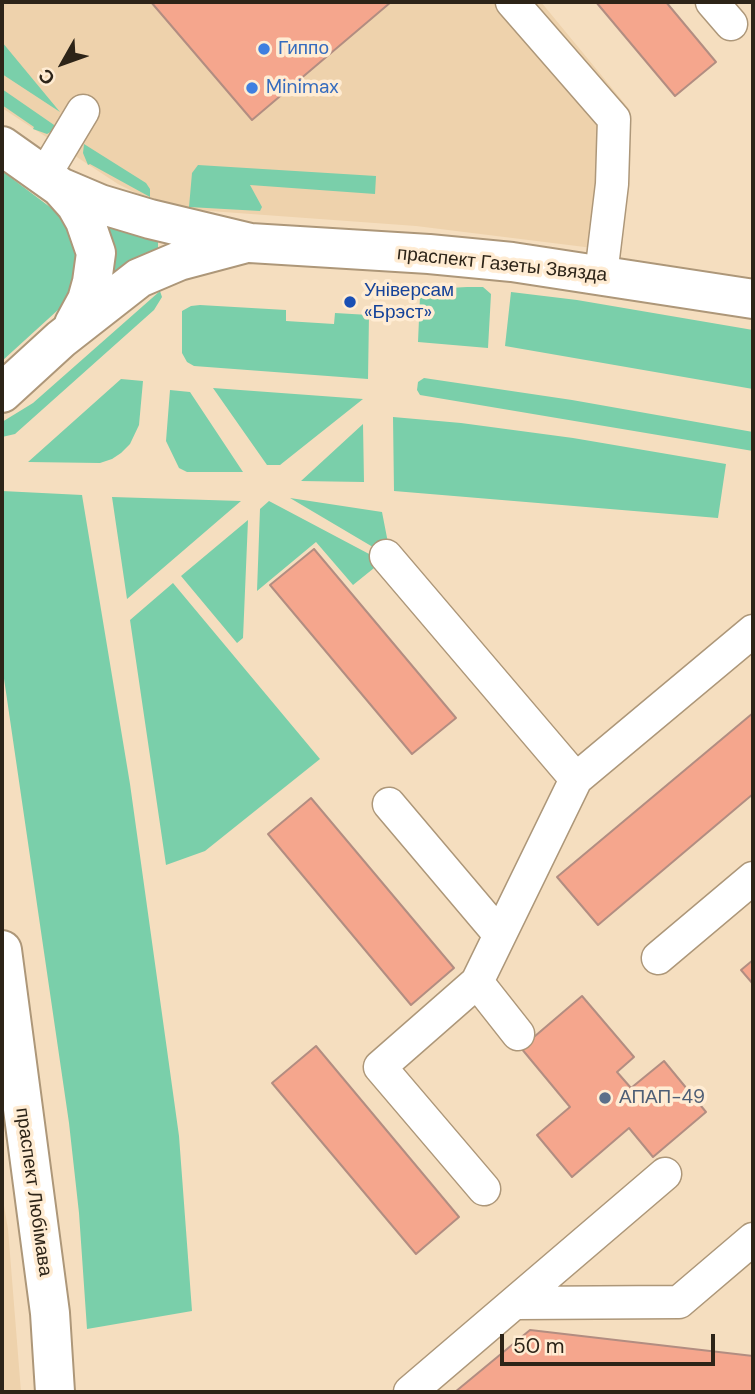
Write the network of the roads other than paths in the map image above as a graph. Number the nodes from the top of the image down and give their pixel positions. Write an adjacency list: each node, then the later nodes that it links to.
1 (512, 2): 6 (lane)
2 (83, 111): 4 (lane)
3 (2, 146): 4 (main road, праспект Газеты Звязда)
4 (52, 181): 5 (main road, праспект Газеты Звязда); 8 (main road)
5 (250, 243): 6 (main road, праспект Газеты Звязда); 8 (main road, праспект Газеты Звязда)
6 (601, 275): 7 (main road, праспект Газеты Звязда)
7 (753, 299)
8 (61, 339): 9 (main road, праспект Газеты Звязда)
9 (2, 393)
10 (386, 556): 12 (lane)
11 (753, 631): 12 (lane)
12 (576, 779): 15 (lane)
13 (389, 804): 15 (lane)
14 (753, 878): 17 (lane)
15 (499, 934): 18 (lane)
16 (2, 950): 24 (main road, праспект Любімава)
17 (658, 958)
18 (477, 982): 19 (lane); 21 (lane)
19 (518, 1034)
20 (665, 1174): 23 (lane)
21 (484, 1189)
22 (753, 1239): 23 (lane)
23 (516, 1303): 25 (lane)
24 (55, 1392)
25 (410, 1392)

